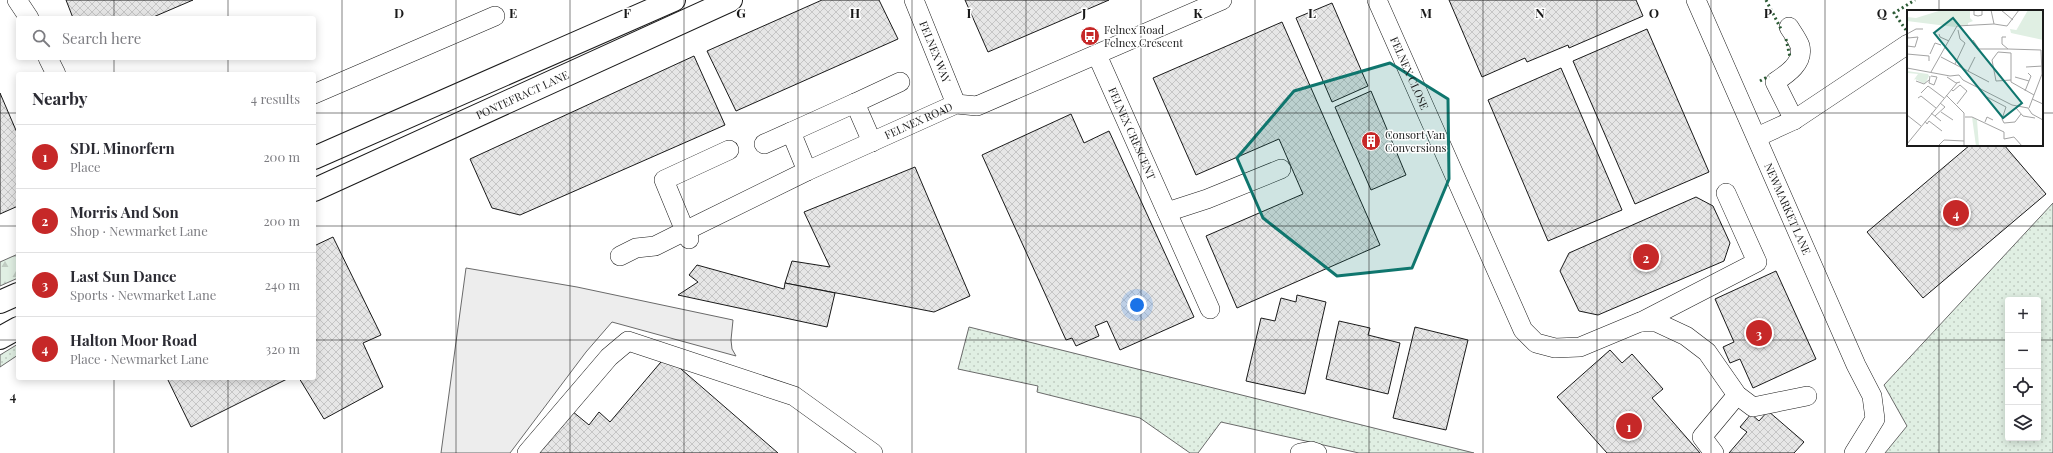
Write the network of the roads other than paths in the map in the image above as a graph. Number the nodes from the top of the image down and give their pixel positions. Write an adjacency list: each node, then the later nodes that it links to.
1 (17, 0): 8 (street)
2 (674, 0): 25 (highway)
3 (731, 0): 28 (highway, PONTEFRACT LANE)
4 (914, 0): 18 (street, FELNEX WAY)
5 (1222, 0): 12 (street, FELNEX ROAD)
6 (1377, 0): 36 (street, FELNEX CLOSE)
7 (1696, 0): 21 (street, NEWMARKET LANE)
8 (28, 16)
9 (495, 16): 16 (street)
10 (1789, 27): 19 (street)
11 (1907, 45): 19 (street)
12 (1097, 54): 18 (street, FELNEX ROAD); 30 (street, FELNEX CRESCENT)
13 (49, 60): 14 (street)
14 (55, 72)
15 (900, 82): 17 (street)
16 (316, 93)
17 (855, 103): 20 (street); 22 (street)
18 (956, 104): 22 (street, FELNEX ROAD)
19 (1794, 120): 21 (street)
20 (791, 132): 23 (street); 27 (street)
21 (1757, 137): 46 (street, NEWMARKET LANE)
22 (872, 142): 27 (street, FELNEX ROAD)
23 (764, 144)
24 (729, 150): 31 (street)
25 (316, 157)
26 (1281, 169): 30 (street)
27 (807, 171): 31 (street, FELNEX ROAD)
28 (316, 189)
29 (1726, 193): 36 (street, FELNEX CLOSE)
30 (1167, 212): 35 (street, FELNEX CRESCENT)
31 (687, 235): 32 (street, FELNEX ROAD)
32 (620, 256)
33 (16, 295): 34 (highway)
34 (0, 302)
35 (1210, 309)
36 (1640, 322): 39 (street)
37 (16, 329): 38 (highway)
38 (0, 338)
39 (1737, 395): 40 (street); 45 (street)
40 (1807, 396)
41 (527, 453): 42 (street)
42 (873, 453)
43 (1300, 453): 44 (street)
44 (1317, 453)
45 (1714, 453)
46 (1854, 453)

